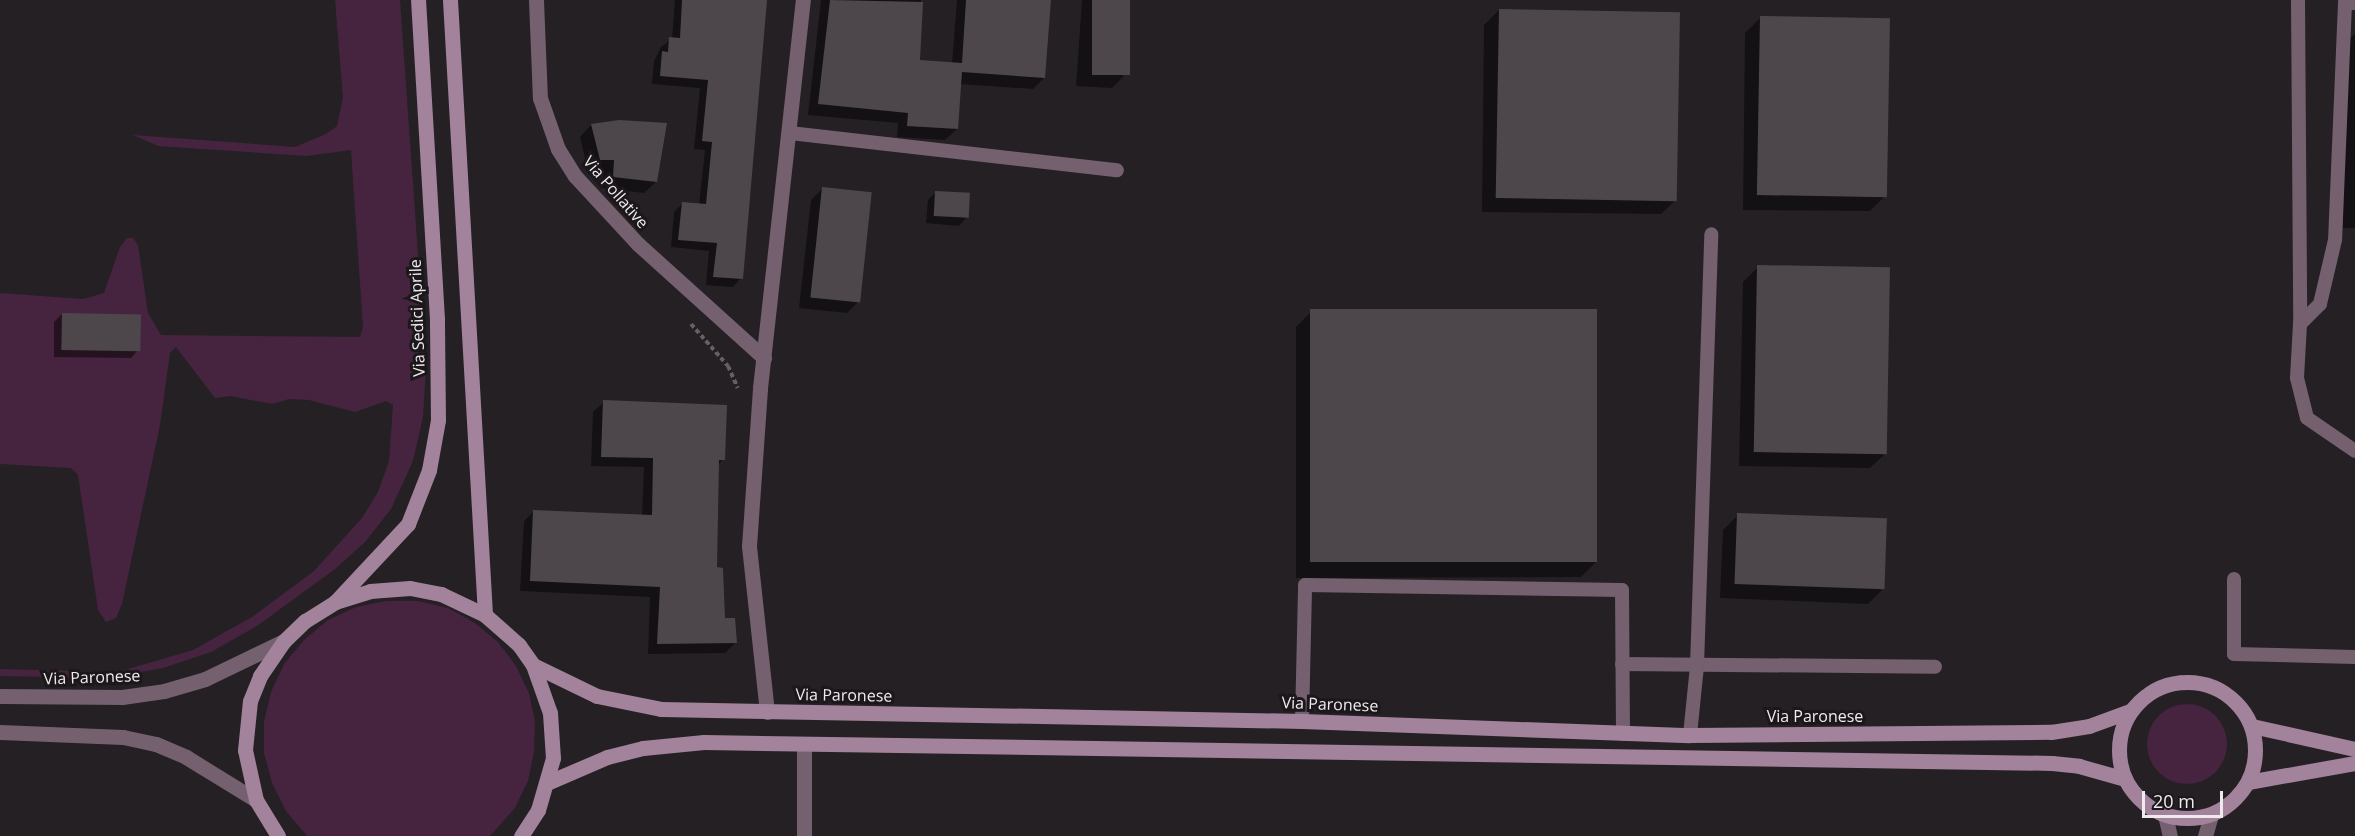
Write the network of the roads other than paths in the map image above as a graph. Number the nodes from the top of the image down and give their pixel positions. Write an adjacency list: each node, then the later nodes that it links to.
1 (418, 0): 14 (main road, Via Sedici Aprile)
2 (450, 0): 15 (main road)
3 (536, 0): 11 (street, Via Pollative)
4 (803, 0): 7 (street)
5 (2298, 0): 10 (lane)
6 (2355, 3): 10 (lane)
7 (790, 133): 8 (lane); 11 (street)
8 (1117, 170)
9 (1711, 234): 20 (lane)
10 (2300, 324): 12 (lane)
11 (764, 358): 24 (street)
12 (2355, 451)
13 (2234, 579): 17 (lane)
14 (335, 602): 15 (main road, Via Sedici Aprile); 16 (main road, Via Sedici Aprile)
15 (486, 615): 19 (main road, Via Sedici Aprile)
16 (284, 641): 22 (street, Via Paronese); 36 (main road, Via Sedici Aprile)
17 (2355, 657)
18 (1622, 664): 20 (lane); 25 (lane); 28 (lane)
19 (533, 665): 24 (main road, Via Paronese); 34 (main road, Via Sedici Aprile)
20 (1697, 666): 21 (lane); 29 (lane)
21 (1935, 667)
22 (0, 696)
23 (2130, 711): 26 (main road, Via Paronese); 29 (main road, Via Paronese); 33 (main road)
24 (767, 712): 25 (main road, Via Paronese)
25 (1302, 721): 28 (main road, Via Paronese)
26 (2252, 726): 31 (main road); 35 (main road)
27 (0, 732): 36 (street)
28 (1623, 734): 29 (main road, Via Paronese)
29 (1690, 735)
30 (804, 744): 33 (main road); 34 (main road); 41 (street)
31 (2355, 749)
32 (2355, 763): 35 (main road)
33 (2125, 778): 37 (main road)
34 (549, 782): 40 (main road, Via Sedici Aprile)
35 (2248, 782): 38 (main road)
36 (256, 800): 39 (main road, Via Sedici Aprile)
37 (2165, 815): 38 (main road); 42 (street)
38 (2211, 815): 43 (street)
39 (278, 836)
40 (520, 836)
41 (804, 836)
42 (2170, 836)
43 (2205, 836)

